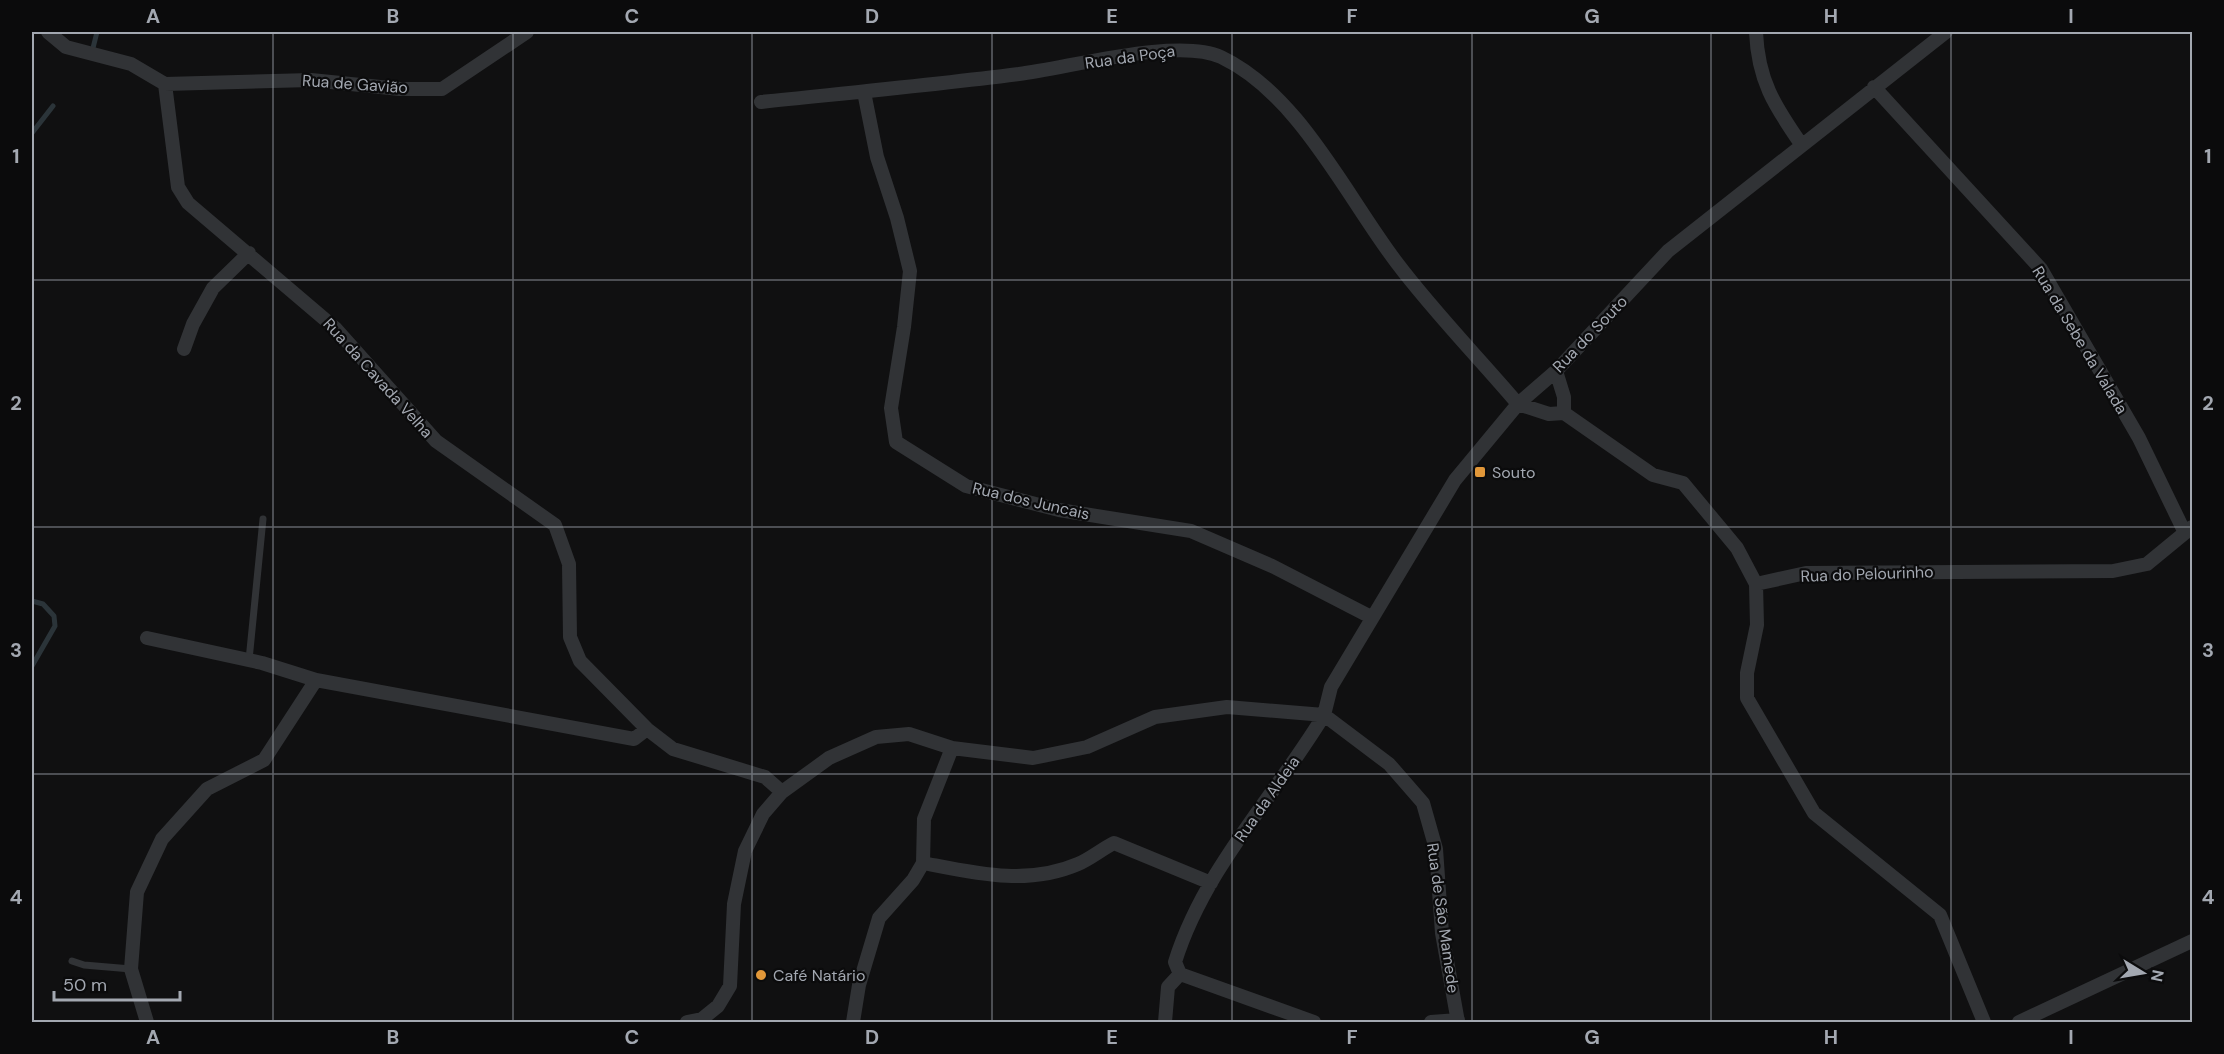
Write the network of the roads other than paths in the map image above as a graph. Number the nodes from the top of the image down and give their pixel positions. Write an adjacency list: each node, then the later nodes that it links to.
1 (48, 32): 5 (street)
2 (527, 32): 5 (street, Rua de Gavião)
3 (1756, 32): 9 (street)
4 (1946, 32): 6 (street, Rua do Souto)
5 (165, 84): 10 (street, Rua da Cavada Velha)
6 (1875, 87): 9 (street, Rua do Souto); 16 (street, Rua da Sebe da Valada)
7 (864, 92): 8 (street, Rua da Poça); 13 (street, Rua da Poça); 18 (street, Rua dos Juncais)
8 (761, 102)
9 (1802, 144): 12 (street, Rua do Souto)
10 (249, 253): 11 (street); 23 (street, Rua da Cavada Velha)
11 (184, 350)
12 (1556, 371): 13 (street, Rua do Souto); 14 (street)
13 (1518, 404): 14 (street); 18 (street, Rua do Souto)
14 (1564, 413): 17 (street)
15 (263, 519): 20 (lane)
16 (2189, 530): 17 (street, Rua do Pelourinho)
17 (1756, 584): 39 (street)
18 (1371, 617): 22 (street, Rua do Souto)
19 (147, 638): 20 (street)
20 (249, 660): 21 (street)
21 (316, 680): 23 (street); 30 (street)
22 (1324, 714): 24 (street); 27 (street, Rua da Aldeia); 32 (street, Rua de São Mamede)
23 (647, 729): 25 (street, Rua da Cavada Velha)
24 (952, 748): 25 (street); 26 (street)
25 (782, 792): 34 (street)
26 (923, 863): 27 (street); 35 (street)
27 (1211, 883): 31 (street, Rua da Aldeia)
28 (2193, 941): 40 (street)
29 (72, 961): 30 (lane)
30 (131, 969): 33 (street)
31 (1180, 974): 36 (street); 37 (street)
32 (1458, 1021): 38 (street)
33 (147, 1023)
34 (687, 1023)
35 (853, 1023)
36 (1165, 1023)
37 (1314, 1023)
38 (1431, 1023)
39 (1984, 1023)
40 (2019, 1023)

